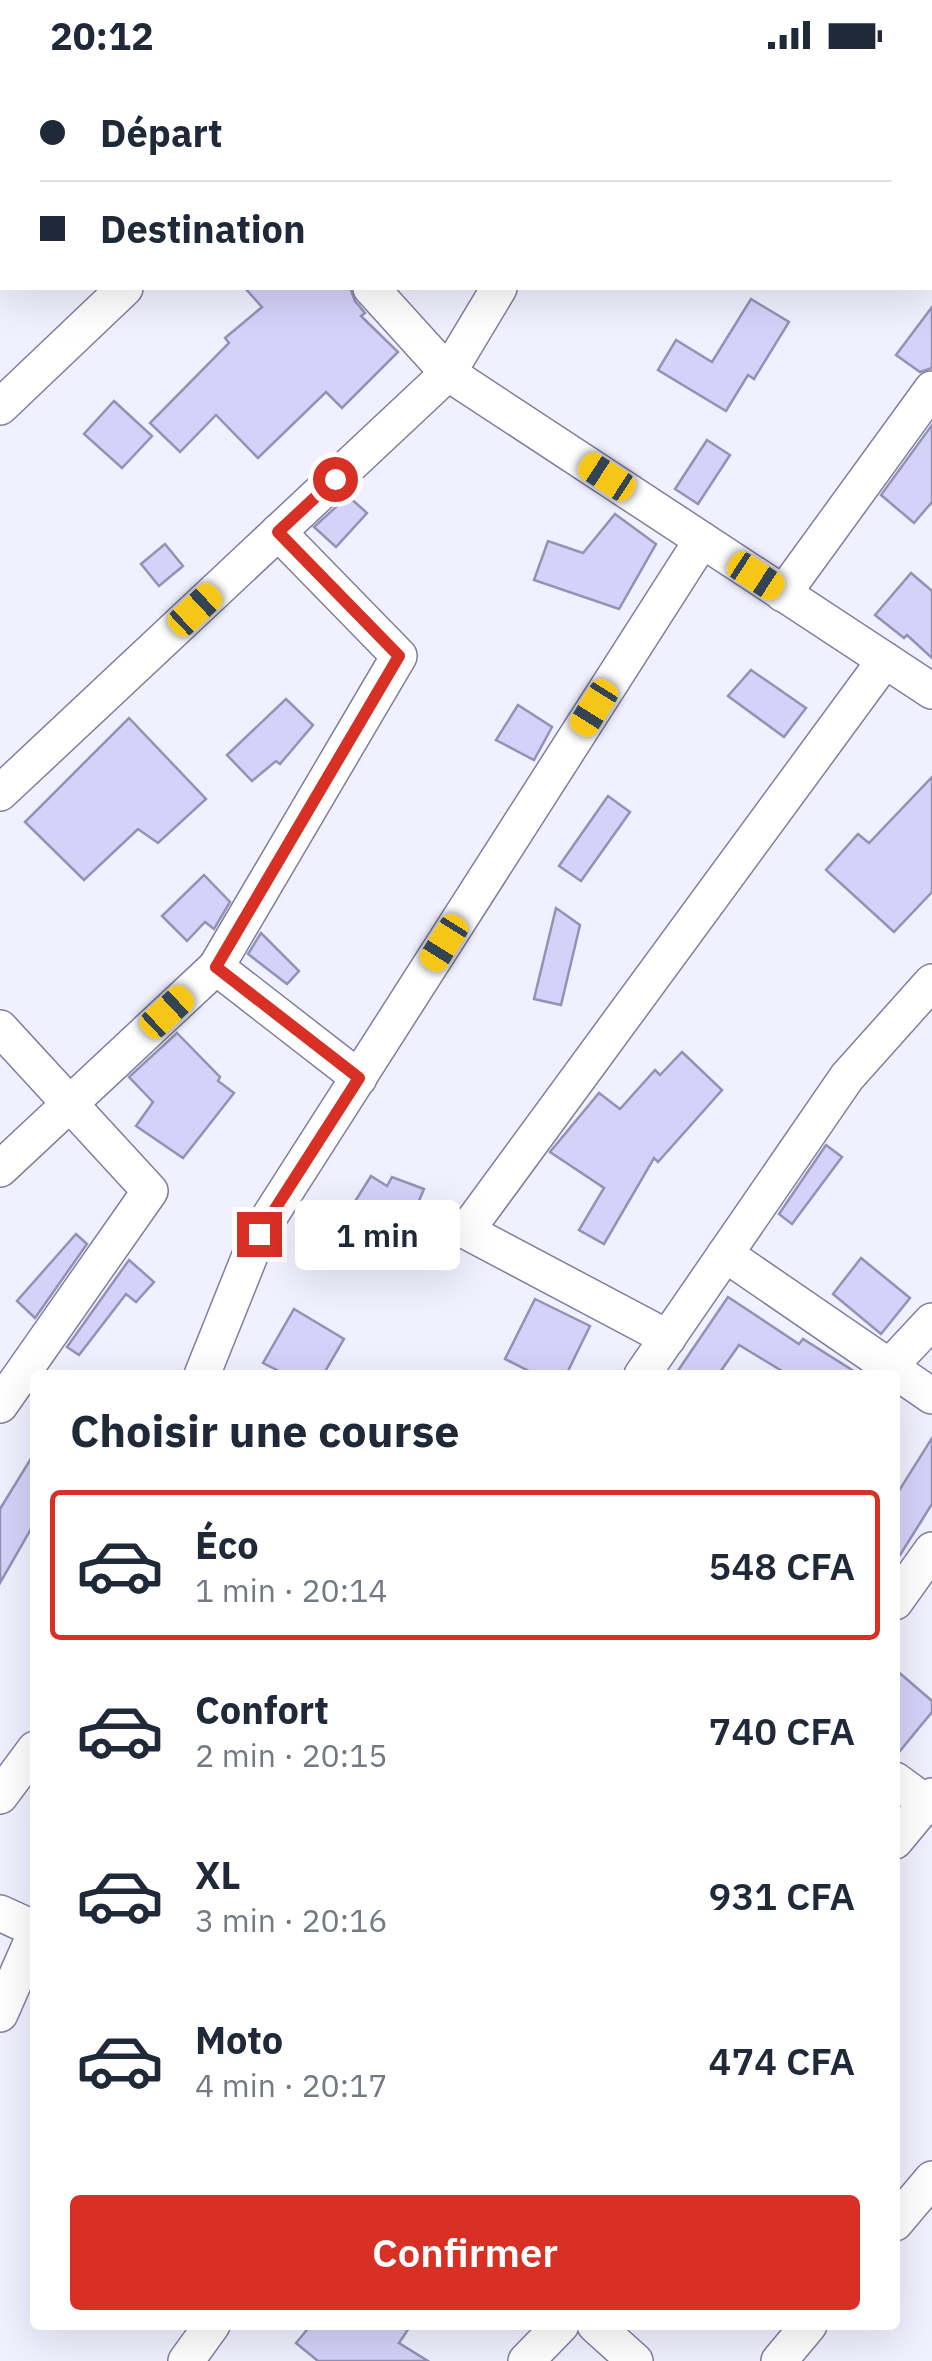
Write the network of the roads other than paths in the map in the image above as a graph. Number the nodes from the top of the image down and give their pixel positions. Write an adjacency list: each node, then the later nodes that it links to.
1 (123, 290): 6 (street)
2 (373, 290): 4 (street)
3 (498, 290): 4 (street)
4 (448, 373): 7 (street); 8 (street)
5 (932, 389): 9 (street)
6 (0, 406)
7 (278, 532): 12 (street); 13 (street)
8 (702, 540): 9 (street); 16 (street)
9 (783, 594): 10 (street)
10 (885, 660): 11 (street); 21 (street)
11 (932, 691)
12 (0, 793)
13 (216, 967): 16 (street); 17 (street)
14 (932, 982): 19 (street)
15 (0, 1028): 17 (street)
16 (359, 1078): 23 (street)
17 (70, 1104): 18 (street); 28 (street)
18 (0, 1169)
19 (724, 1254): 21 (street); 22 (street)
20 (932, 1321): 22 (street)
21 (668, 1338): 24 (street)
22 (890, 1366): 25 (street)
23 (204, 1370)
24 (646, 1370)
25 (896, 1370)
26 (900, 1373): 27 (street)
27 (932, 1396)
28 (0, 1405)
29 (932, 1550): 30 (street)
30 (900, 1595)
31 (30, 1756): 33 (street)
32 (900, 1783): 34 (street)
33 (0, 1796)
34 (930, 1802): 35 (street)
35 (900, 1835)
36 (0, 1913): 37 (street)
37 (30, 1929)
38 (30, 1944): 39 (street)
39 (0, 2014)
40 (932, 2179): 41 (street)
41 (900, 2217)
42 (208, 2330): 46 (street)
43 (556, 2330): 47 (street)
44 (601, 2330): 48 (street)
45 (805, 2330): 49 (street)
46 (186, 2361)
47 (526, 2361)
48 (635, 2361)
49 (778, 2361)

